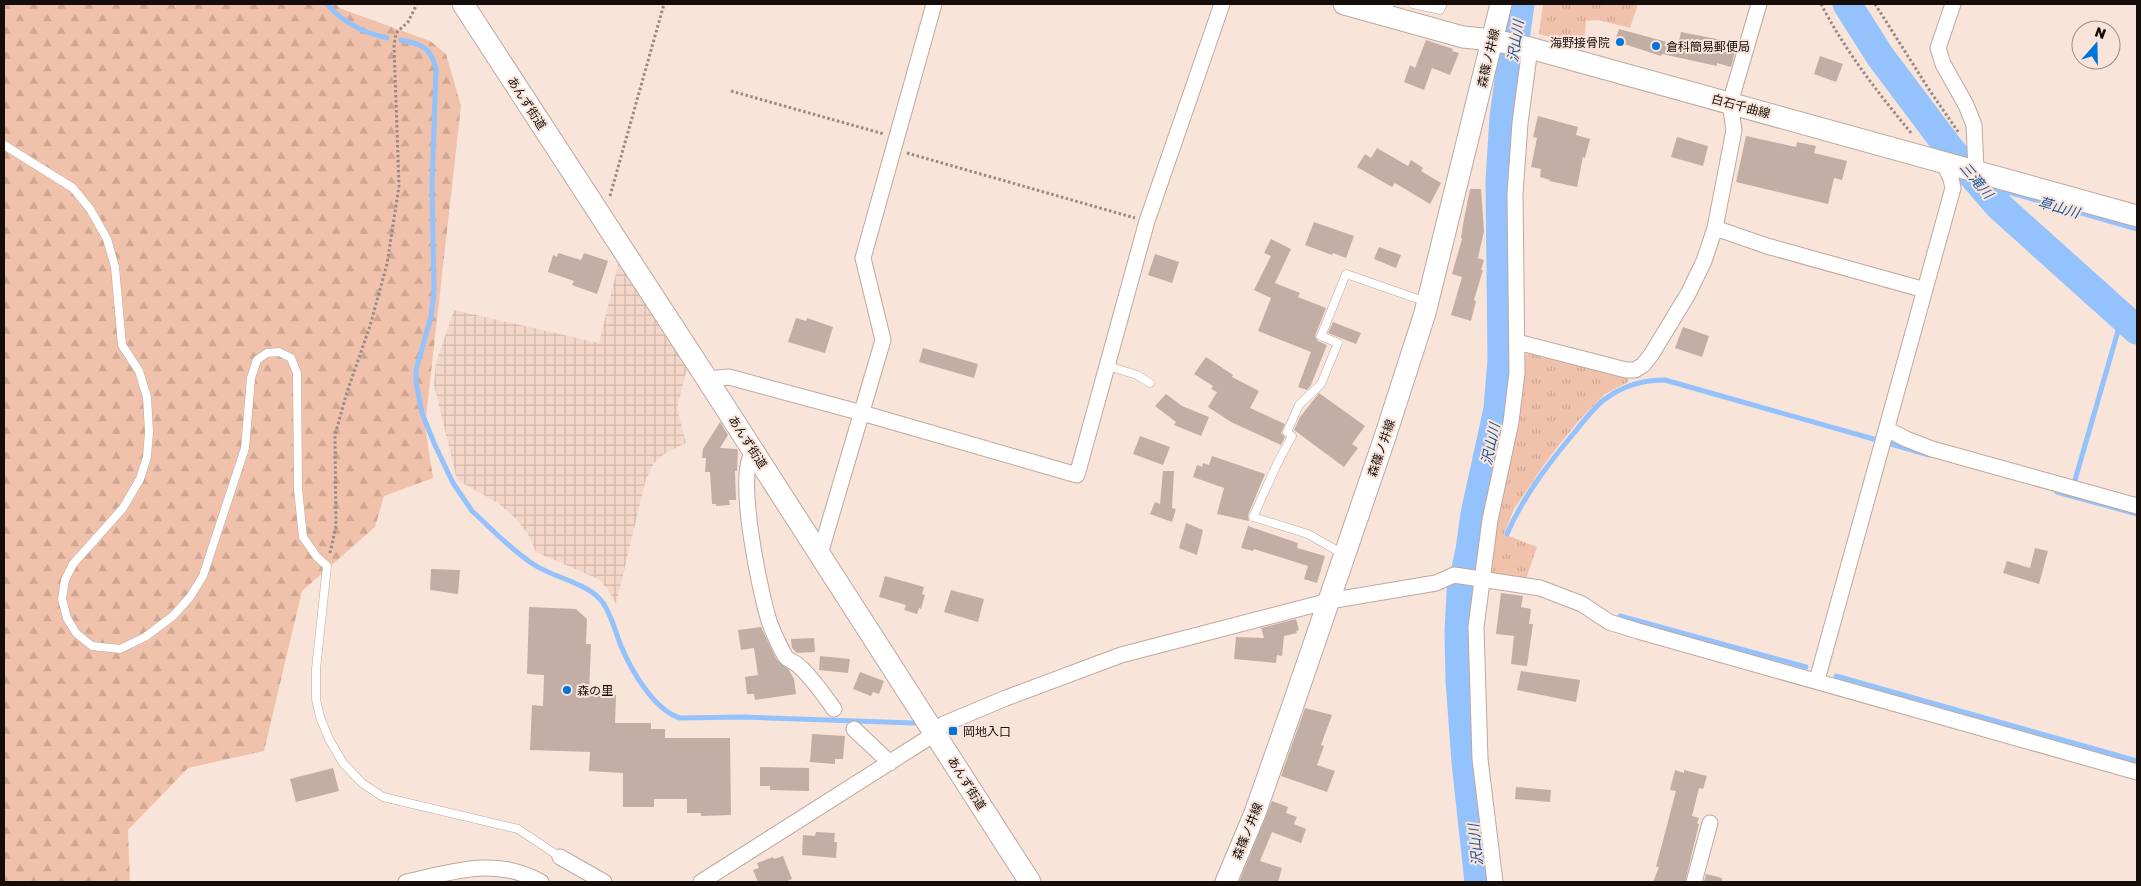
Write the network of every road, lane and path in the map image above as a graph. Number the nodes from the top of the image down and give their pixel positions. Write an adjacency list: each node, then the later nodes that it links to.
1 (417, 4): 40 (path)
2 (463, 4): 25 (main road, あんず街道)
3 (664, 4): 25 (path)
4 (934, 4): 20 (street)
5 (1222, 4): 26 (street)
6 (1344, 4): 14 (main road, 白石千曲線)
7 (1413, 4): 8 (lane)
8 (1442, 4)
9 (1501, 4): 15 (main road, 森篠ノ井線)
10 (1759, 4): 18 (street)
11 (1821, 4): 19 (path)
12 (1875, 4): 23 (path)
13 (1953, 4): 23 (street)
14 (1384, 9): 15 (main road, 白石千曲線)
15 (1495, 41): 16 (main road, 白石千曲線); 39 (main road, 森篠ノ井線)
16 (1529, 48): 18 (main road, 白石千曲線); 30 (street)
17 (732, 91): 20 (path)
18 (1730, 104): 22 (main road, 白石千曲線); 27 (street)
19 (1914, 137)
20 (895, 143): 26 (path); 34 (street)
21 (4, 145): 40 (lane)
22 (1943, 161): 23 (main road, 白石千曲線); 28 (street)
23 (1975, 164): 24 (main road, 白石千曲線)
24 (2137, 216)
25 (603, 219): 32 (main road, あんず街道)
26 (1147, 221): 31 (street)
27 (1715, 228): 28 (street); 30 (street)
28 (1925, 290): 35 (street)
29 (1418, 299): 39 (lane)
30 (1517, 342): 41 (street)
31 (1108, 366): 33 (lane); 34 (street)
32 (707, 379): 34 (street); 36 (main road, あんず街道)
33 (1150, 384)
34 (862, 413): 38 (street)
35 (1888, 429): 37 (street); 43 (street)
36 (753, 452): 38 (main road, あんず街道); 44 (street)
37 (2137, 506)
38 (820, 554): 46 (main road, あんず街道)
39 (1345, 555): 42 (main road, 森篠ノ井線)
40 (327, 566): 50 (lane)
41 (1479, 580): 42 (street); 43 (street); 57 (street)
42 (1329, 601): 46 (street); 56 (main road, 森篠ノ井線)
43 (1817, 680): 48 (street)
44 (834, 709)
45 (854, 729): 47 (street)
46 (935, 732): 47 (street); 55 (main road, あんず街道)
47 (890, 763): 54 (street)
48 (2137, 772)
49 (1710, 823): 58 (street)
50 (560, 857): 53 (street)
51 (406, 882): 52 (street)
52 (541, 882)
53 (604, 882)
54 (701, 882)
55 (1030, 882)
56 (1226, 882)
57 (1495, 882)
58 (1694, 882)

